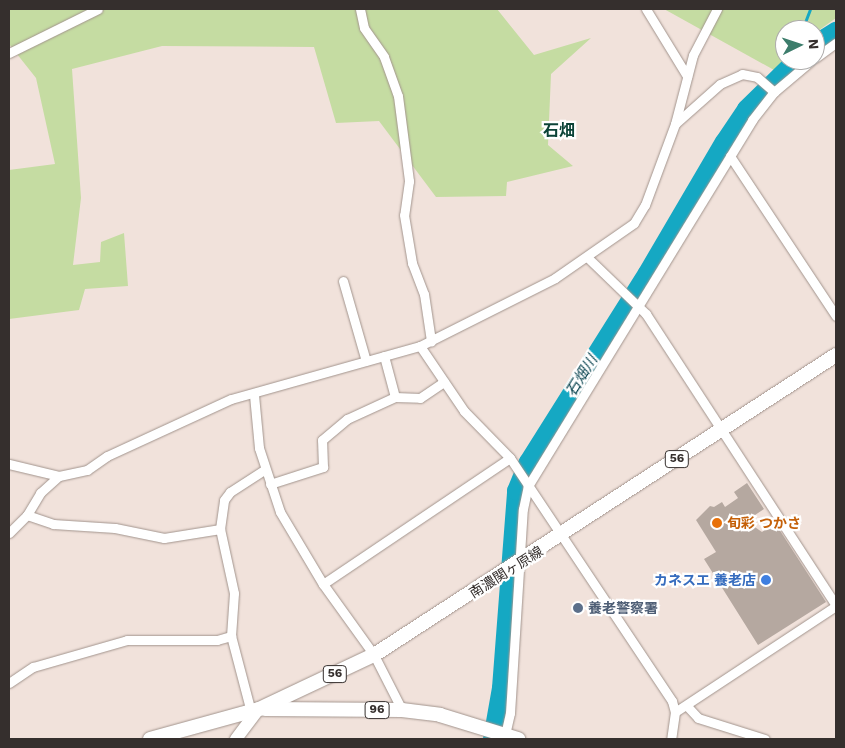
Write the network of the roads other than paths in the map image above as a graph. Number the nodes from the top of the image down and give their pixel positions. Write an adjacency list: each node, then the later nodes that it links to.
1 (98, 9): 7 (street)
2 (360, 9): 17 (street)
3 (646, 9): 9 (street)
4 (717, 9): 9 (street)
5 (836, 43): 6 (street)
6 (825, 51)
7 (9, 53)
8 (801, 70): 10 (street)
9 (687, 76): 11 (street)
10 (774, 92): 11 (street); 12 (street)
11 (675, 124): 13 (street)
12 (730, 156): 15 (street); 16 (street)
13 (587, 257): 15 (street); 17 (street)
14 (343, 281): 21 (street)
15 (636, 303): 25 (street); 30 (street)
16 (836, 316)
17 (431, 341): 18 (street)
18 (420, 346): 20 (street); 22 (street)
19 (836, 355): 25 (main road, 南濃関ヶ原線 / 56)
20 (384, 356): 21 (street); 24 (street)
21 (366, 361): 23 (street)
22 (444, 382): 24 (street); 26 (street)
23 (254, 395): 28 (street); 29 (street)
24 (395, 397): 31 (street)
25 (721, 430): 35 (main road, 南濃関ヶ原線 / 56); 38 (street)
26 (510, 458): 30 (street); 37 (street)
27 (9, 464): 29 (street)
28 (264, 470): 31 (street); 33 (street)
29 (59, 476): 32 (street)
30 (527, 483): 35 (street); 36 (street)
31 (270, 484): 37 (street)
32 (27, 515): 33 (street); 34 (street)
33 (220, 530): 39 (street)
34 (9, 533)
35 (563, 535): 36 (main road, 南濃関ヶ原線 / 56); 45 (street)
36 (520, 563): 40 (main road, 南濃関ヶ原線 / 56); 46 (street)
37 (322, 584): 40 (street)
38 (836, 606): 42 (street)
39 (231, 636): 41 (street); 44 (street)
40 (374, 656): 43 (street); 44 (main road, 南濃関ヶ原線 / 56)
41 (9, 683)
42 (687, 706): 45 (street); 50 (street)
43 (402, 710): 44 (main road, 96); 46 (main road, 96)
44 (255, 711): 47 (main road, 南濃関ヶ原線 / 56); 48 (main road)
45 (675, 712): 49 (street)
46 (504, 736)
47 (150, 739)
48 (236, 739)
49 (671, 739)
50 (765, 739)

